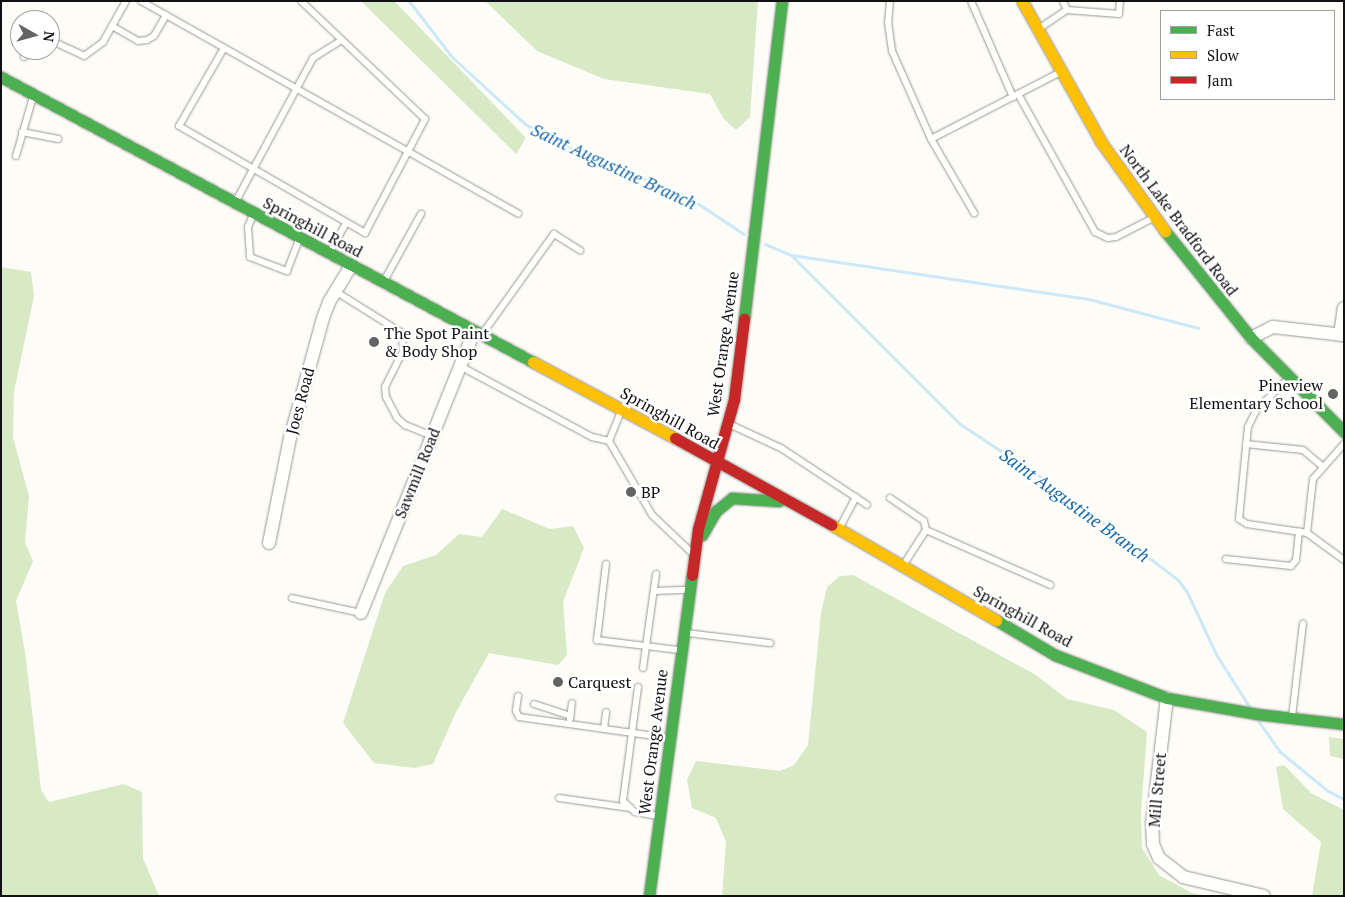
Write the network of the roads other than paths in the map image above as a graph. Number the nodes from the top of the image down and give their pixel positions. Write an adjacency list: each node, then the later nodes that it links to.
1 (126, 1): 12 (lane)
2 (141, 1): 11 (lane)
3 (301, 1): 14 (lane)
4 (782, 1): 48 (main road, West Orange Avenue)
5 (890, 1): 24 (lane)
6 (971, 1): 21 (lane)
7 (1022, 1): 13 (main road, North Lake Bradford Road)
8 (1063, 1): 10 (lane)
9 (1120, 1): 10 (lane)
10 (1067, 10): 13 (lane)
11 (166, 16): 12 (lane); 16 (lane)
12 (112, 26): 15 (lane)
13 (1037, 31): 17 (main road, North Lake Bradford Road)
14 (342, 40): 19 (lane); 25 (lane)
15 (60, 45)
16 (224, 48): 19 (lane); 27 (lane)
17 (1060, 72): 21 (lane); 33 (main road, North Lake Bradford Road)
18 (1, 77): 20 (main road, Springhill Road)
19 (297, 89): 25 (lane); 27 (lane)
20 (33, 95): 22 (lane); 28 (main road, Springhill Road)
21 (1015, 95): 24 (lane); 33 (lane)
22 (22, 132): 23 (lane); 26 (lane)
23 (58, 139)
24 (931, 139): 30 (lane)
25 (408, 152): 29 (lane); 34 (lane)
26 (16, 156)
27 (253, 168): 28 (lane); 34 (lane)
28 (234, 203): 31 (main road, Springhill Road)
29 (518, 213)
30 (974, 213)
31 (254, 214): 35 (main road, Springhill Road); 35 (lane)
32 (421, 214): 39 (lane)
33 (1154, 217): 44 (main road, North Lake Bradford Road)
34 (346, 222): 37 (lane)
35 (299, 238): 37 (main road, Springhill Road)
36 (580, 250): 42 (lane)
37 (329, 254): 38 (main road, Springhill Road)
38 (351, 266): 39 (main road, Springhill Road); 40 (street, Joes Road)
39 (383, 283): 42 (main road, Springhill Road)
40 (335, 291): 50 (lane); 64 (street, Joes Road)
41 (1344, 308): 43 (street)
42 (477, 334): 45 (street, Sawmill Road); 47 (main road, Springhill Road)
43 (1342, 335): 44 (street)
44 (1251, 338): 46 (main road, North Lake Bradford Road)
45 (460, 366): 50 (street, Sawmill Road); 51 (lane)
46 (1288, 378): 49 (main road, North Lake Bradford Road); 52 (lane)
47 (622, 409): 51 (lane); 54 (main road, Springhill Road)
48 (729, 424): 54 (main road, West Orange Avenue); 56 (lane)
49 (1344, 432)
50 (432, 436): 75 (street, Sawmill Road)
51 (609, 441): 65 (lane)
52 (1246, 444): 55 (lane); 62 (lane)
53 (1344, 444): 55 (lane)
54 (716, 463): 58 (main road, Springhill Road); 65 (main road, West Orange Avenue)
55 (1322, 466): 63 (lane)
56 (856, 497): 59 (lane); 60 (lane)
57 (890, 498): 61 (lane)
58 (792, 504): 60 (main road, Springhill Road); 65 (main road)
59 (867, 504)
60 (839, 529): 69 (main road, Springhill Road)
61 (926, 530): 69 (lane); 71 (lane)
62 (1299, 531): 63 (lane); 66 (lane)
63 (1307, 533): 67 (lane)
64 (269, 543)
65 (694, 554): 72 (main road, West Orange Avenue)
66 (1226, 559)
67 (1344, 560)
68 (606, 564): 79 (lane)
69 (904, 565): 84 (main road, Springhill Road)
70 (656, 574): 73 (lane)
71 (1050, 585)
72 (690, 590): 73 (lane); 77 (main road, West Orange Avenue)
73 (654, 591): 79 (lane)
74 (292, 598): 75 (lane)
75 (361, 613)
76 (1303, 624): 89 (lane)
77 (684, 632): 78 (lane); 80 (main road, West Orange Avenue)
78 (770, 643)
79 (646, 646): 80 (lane); 81 (lane)
80 (682, 651): 94 (main road, West Orange Avenue)
81 (644, 668)
82 (638, 687): 93 (lane)
83 (518, 696): 90 (lane)
84 (1167, 698): 89 (main road, Springhill Road); 99 (street, Mill Street)
85 (572, 703): 88 (lane)
86 (534, 704): 88 (lane)
87 (606, 712): 92 (lane)
88 (570, 716): 90 (lane)
89 (1289, 718): 91 (main road, Springhill Road)
90 (570, 724): 92 (lane)
91 (1344, 724)
92 (604, 729): 93 (lane)
93 (632, 733): 94 (lane); 96 (lane)
94 (670, 739): 97 (main road, West Orange Avenue)
95 (559, 798): 96 (lane)
96 (632, 808): 97 (lane)
97 (660, 816): 98 (main road, West Orange Avenue)
98 (649, 896)
99 (1264, 896)

